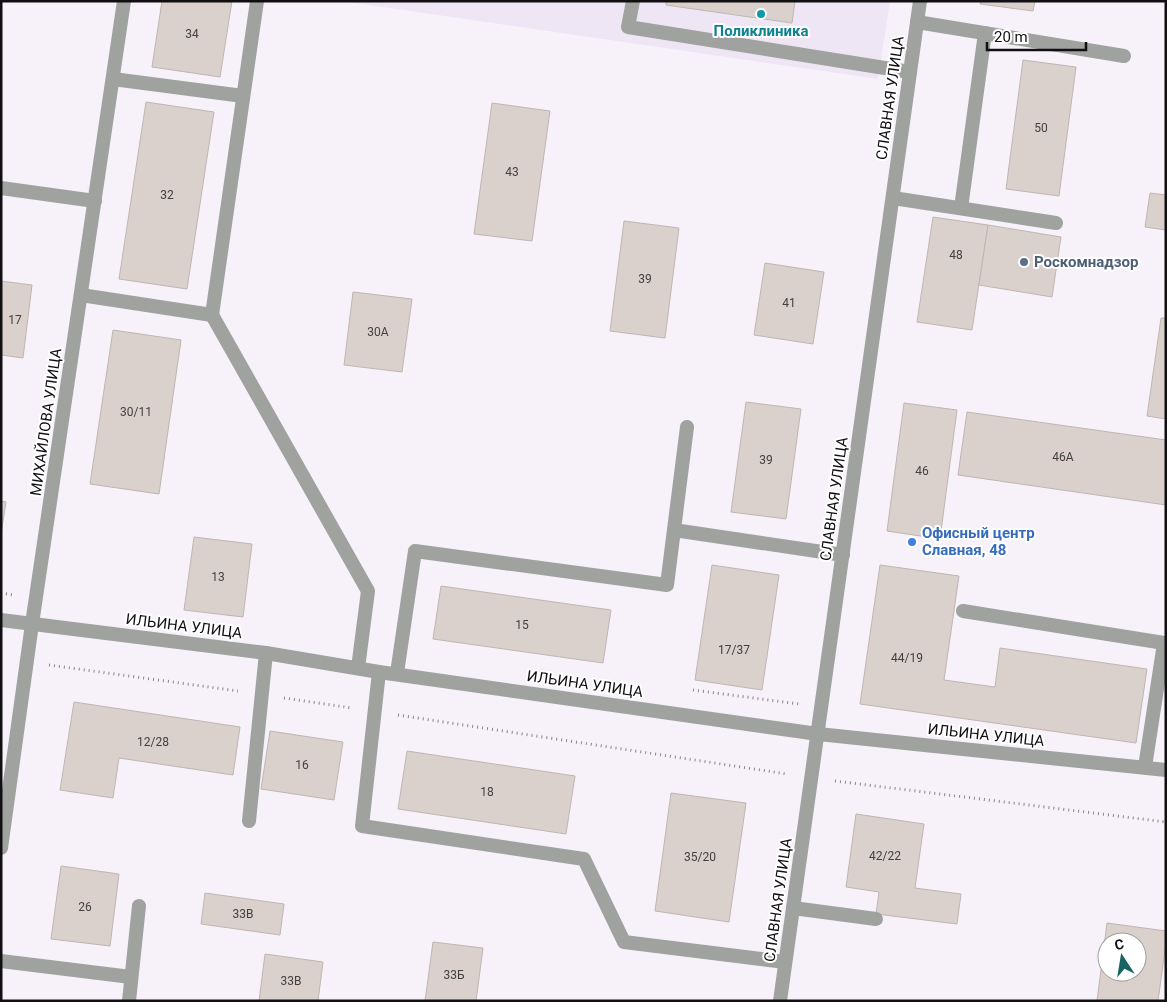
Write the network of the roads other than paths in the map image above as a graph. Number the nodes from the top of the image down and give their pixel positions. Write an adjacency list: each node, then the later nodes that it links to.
1 (124, 1): 9 (street, МИХАЙЛОВА УЛИЦА)
2 (257, 1): 10 (street)
3 (633, 1): 8 (street)
4 (920, 1): 5 (street, СЛАВНАЯ УЛИЦА)
5 (917, 22): 6 (street); 8 (street, СЛАВНАЯ УЛИЦА)
6 (985, 33): 7 (street); 14 (street)
7 (1124, 56)
8 (910, 72): 12 (street, СЛАВНАЯ УЛИЦА)
9 (113, 79): 10 (street); 13 (street, МИХАЙЛОВА УЛИЦА)
10 (243, 96): 17 (street)
11 (1, 188): 13 (street)
12 (893, 198): 14 (street); 20 (street, СЛАВНАЯ УЛИЦА)
13 (95, 201): 16 (street, МИХАЙЛОВА УЛИЦА)
14 (961, 208): 15 (street)
15 (1056, 223)
16 (81, 295): 17 (street); 23 (street, МИХАЙЛОВА УЛИЦА)
17 (212, 316): 25 (street)
18 (687, 427): 19 (street)
19 (674, 530): 20 (street); 27 (street)
20 (843, 555): 28 (street, СЛАВНАЯ УЛИЦА)
21 (963, 611): 29 (street)
22 (1, 620): 23 (street, ИЛЬИНА УЛИЦА)
23 (32, 624): 24 (street, ИЛЬИНА УЛИЦА); 32 (street, МИХАЙЛОВА УЛИЦА)
24 (266, 653): 25 (street, ИЛЬИНА УЛИЦА); 31 (street)
25 (358, 668): 26 (street, ИЛЬИНА УЛИЦА)
26 (379, 672): 27 (street, ИЛЬИНА УЛИЦА); 37 (street)
27 (397, 673): 28 (street, ИЛЬИНА УЛИЦА)
28 (818, 734): 29 (street, ИЛЬИНА УЛИЦА); 34 (street, СЛАВНАЯ УЛИЦА)
29 (1145, 767): 30 (street, ИЛЬИНА УЛИЦА)
30 (1166, 770)
31 (249, 821)
32 (1, 848)
33 (139, 906): 38 (street)
34 (793, 908): 35 (street); 37 (street, СЛАВНАЯ УЛИЦА)
35 (876, 919)
36 (1, 961): 38 (street)
37 (785, 962): 40 (street, СЛАВНАЯ УЛИЦА)
38 (131, 978): 39 (street)
39 (129, 1001)
40 (780, 1001)

